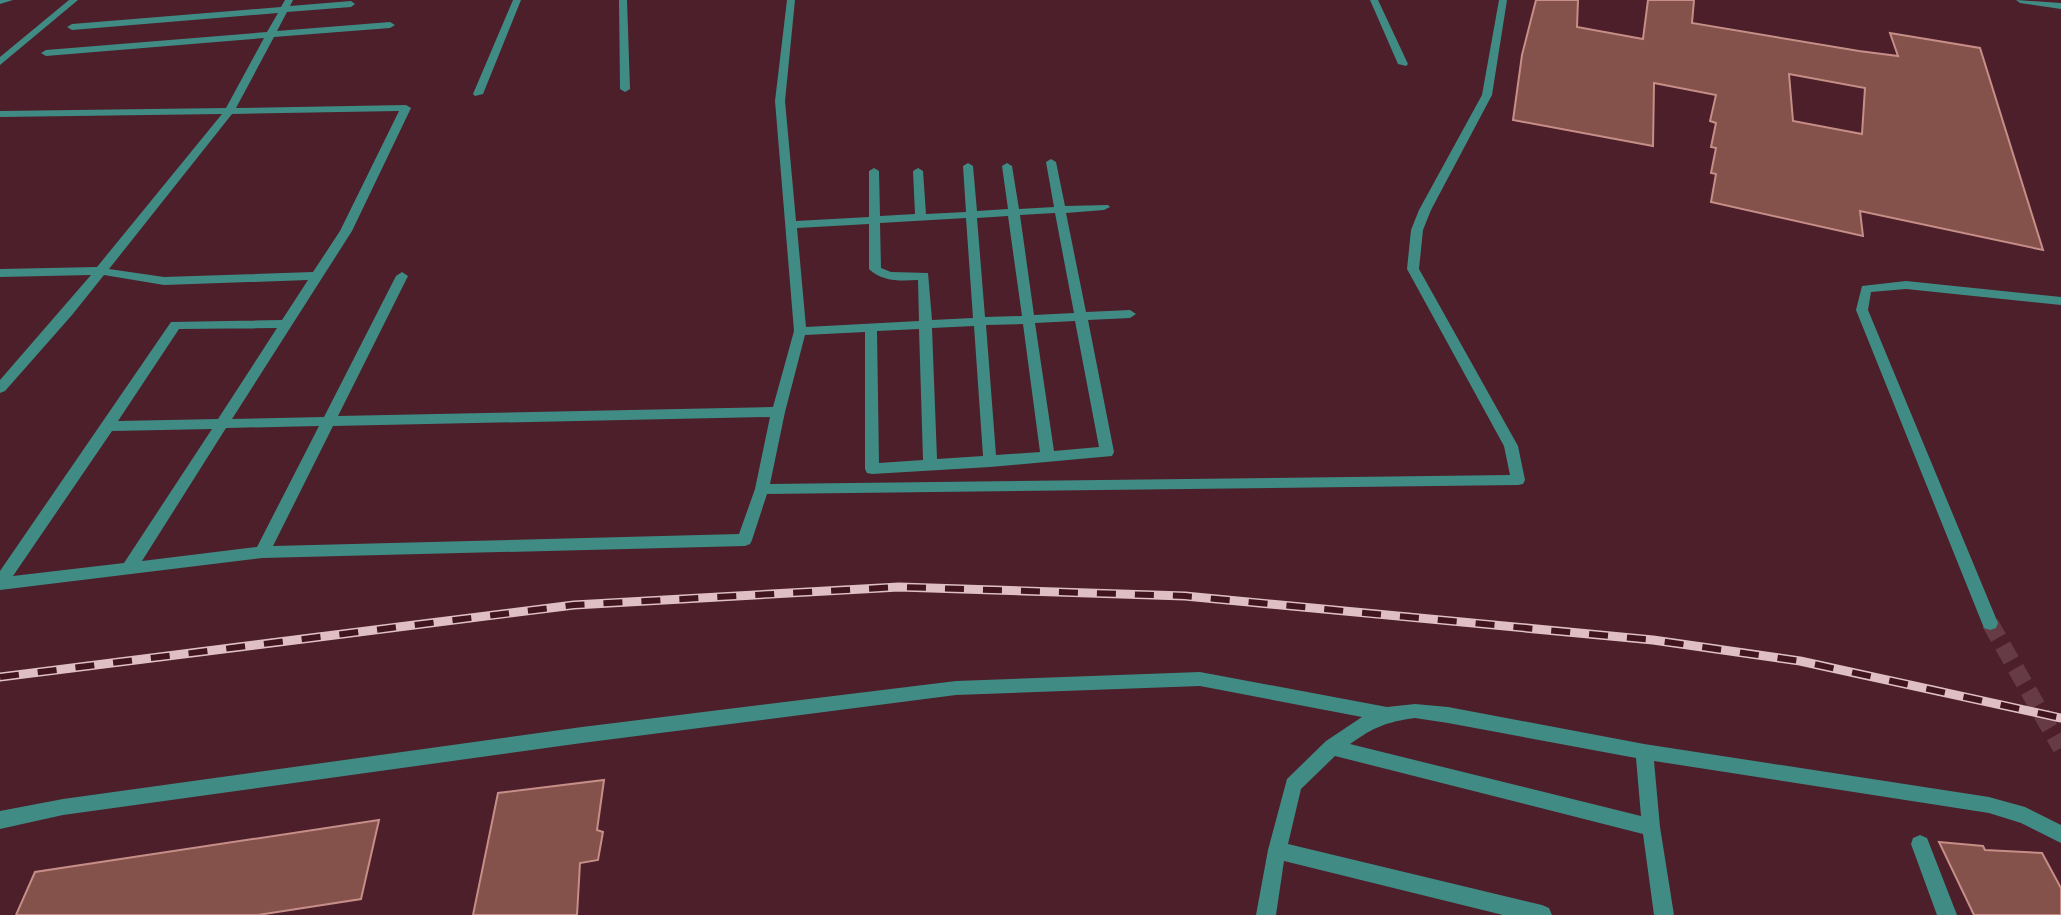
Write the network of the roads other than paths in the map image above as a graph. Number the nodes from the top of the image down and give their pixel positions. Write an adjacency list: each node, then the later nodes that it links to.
1 (9, 0): 9 (street)
2 (74, 0): 17 (street)
3 (517, 0): 20 (street)
4 (624, 0): 19 (street)
5 (790, 0): 34 (street)
6 (1374, 0): 18 (street)
7 (1503, 0): 56 (street)
8 (2020, 0): 12 (street)
9 (0, 1)
10 (351, 4): 11 (street)
11 (286, 5): 14 (street); 15 (street)
12 (2061, 6)
13 (390, 25): 15 (street)
14 (72, 27)
15 (270, 34): 16 (street); 21 (street)
16 (46, 53)
17 (0, 62)
18 (1403, 64)
19 (625, 89)
20 (478, 94)
21 (230, 110): 22 (street); 35 (street); 37 (street)
22 (0, 114)
23 (1051, 162): 29 (street)
24 (968, 166): 31 (street)
25 (1007, 166): 30 (street)
26 (874, 171): 33 (street)
27 (918, 171): 32 (street)
28 (1104, 207): 29 (street)
29 (1060, 209): 30 (street); 41 (street)
30 (1014, 212): 31 (street); 42 (street)
31 (973, 215): 32 (street); 43 (street)
32 (921, 217): 33 (street)
33 (874, 221): 34 (street); 45 (street)
34 (790, 225): 47 (street)
35 (101, 271): 36 (street); 37 (street); 48 (street)
36 (0, 273)
37 (317, 276): 44 (street)
38 (402, 276): 50 (street)
39 (2061, 301): 60 (street)
40 (1130, 314): 41 (street)
41 (1080, 317): 42 (street); 53 (street)
42 (1029, 319): 43 (street); 53 (street)
43 (980, 322): 45 (street); 54 (street)
44 (286, 324): 51 (street); 52 (street)
45 (924, 325): 46 (street); 55 (street)
46 (871, 328): 47 (street); 55 (street)
47 (800, 331): 49 (street)
48 (0, 388)
49 (778, 412): 50 (street); 56 (street)
50 (331, 420): 51 (street); 57 (street)
51 (223, 422): 52 (street); 58 (street)
52 (108, 426): 59 (street)
53 (1048, 457): 54 (street)
54 (990, 462): 55 (street)
55 (930, 466)
56 (762, 489): 57 (street)
57 (262, 552): 58 (street)
58 (129, 568): 59 (street)
59 (0, 583)
60 (1990, 623)
61 (1387, 714): 62 (street); 63 (street); 64 (street)
62 (1332, 747): 65 (street); 68 (street)
63 (1644, 752): 65 (street); 66 (street)
64 (0, 820)
65 (1651, 827): 71 (street)
66 (2061, 834)
67 (1920, 844): 72 (street)
68 (1277, 850): 69 (street); 70 (street)
69 (1266, 915)
70 (1542, 915)
71 (1664, 915)
72 (1947, 915)

